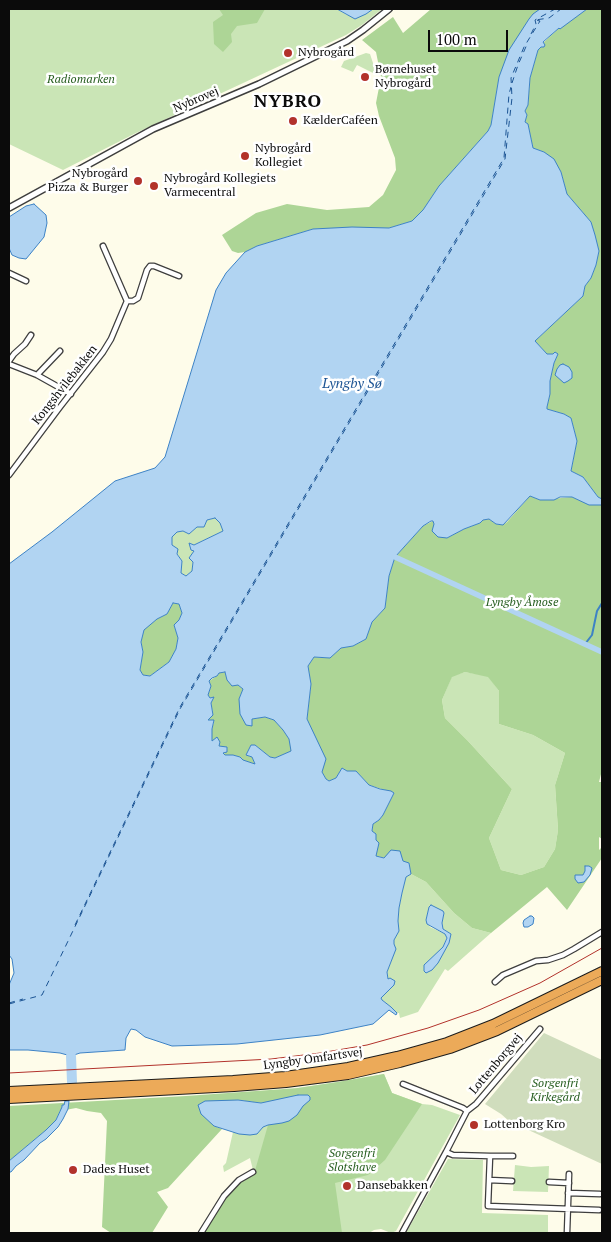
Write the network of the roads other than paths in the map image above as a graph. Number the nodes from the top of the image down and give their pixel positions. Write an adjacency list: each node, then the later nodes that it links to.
1 (389, 9): 2 (street, Nybrovej)
2 (9, 208)
3 (103, 246): 7 (street)
4 (9, 273): 6 (street)
5 (179, 276): 7 (street, Kongshvilebakken)
6 (26, 280)
7 (127, 301): 12 (street, Kongshvilebakken)
8 (31, 335): 10 (street)
9 (60, 351): 11 (street)
10 (9, 364): 11 (street)
11 (37, 375): 12 (street)
12 (71, 394): 13 (street, Kongshvilebakken)
13 (9, 475)
14 (602, 932): 17 (street)
15 (602, 971): 20 (highway, Lyngby Omfartsvej)
16 (602, 980): 21 (highway, Lyngby Omfartsvej)
17 (495, 982)
18 (540, 1029): 22 (street, Lottenborgvej)
19 (403, 1084): 22 (street, Lottenborgvej)
20 (9, 1091)
21 (9, 1099)
22 (467, 1111): 23 (street, Lottenborgvej)
23 (446, 1152): 24 (street); 37 (street, Lottenborgvej)
24 (490, 1156): 25 (street); 28 (street)
25 (513, 1156)
26 (253, 1172): 36 (street)
27 (569, 1174): 31 (street)
28 (489, 1180): 29 (street); 34 (street)
29 (512, 1182)
30 (549, 1182): 31 (street)
31 (569, 1182): 32 (street)
32 (568, 1193): 33 (street); 34 (street)
33 (600, 1194)
34 (568, 1209): 35 (street); 38 (street)
35 (598, 1210)
36 (201, 1233)
37 (402, 1233)
38 (567, 1233)

